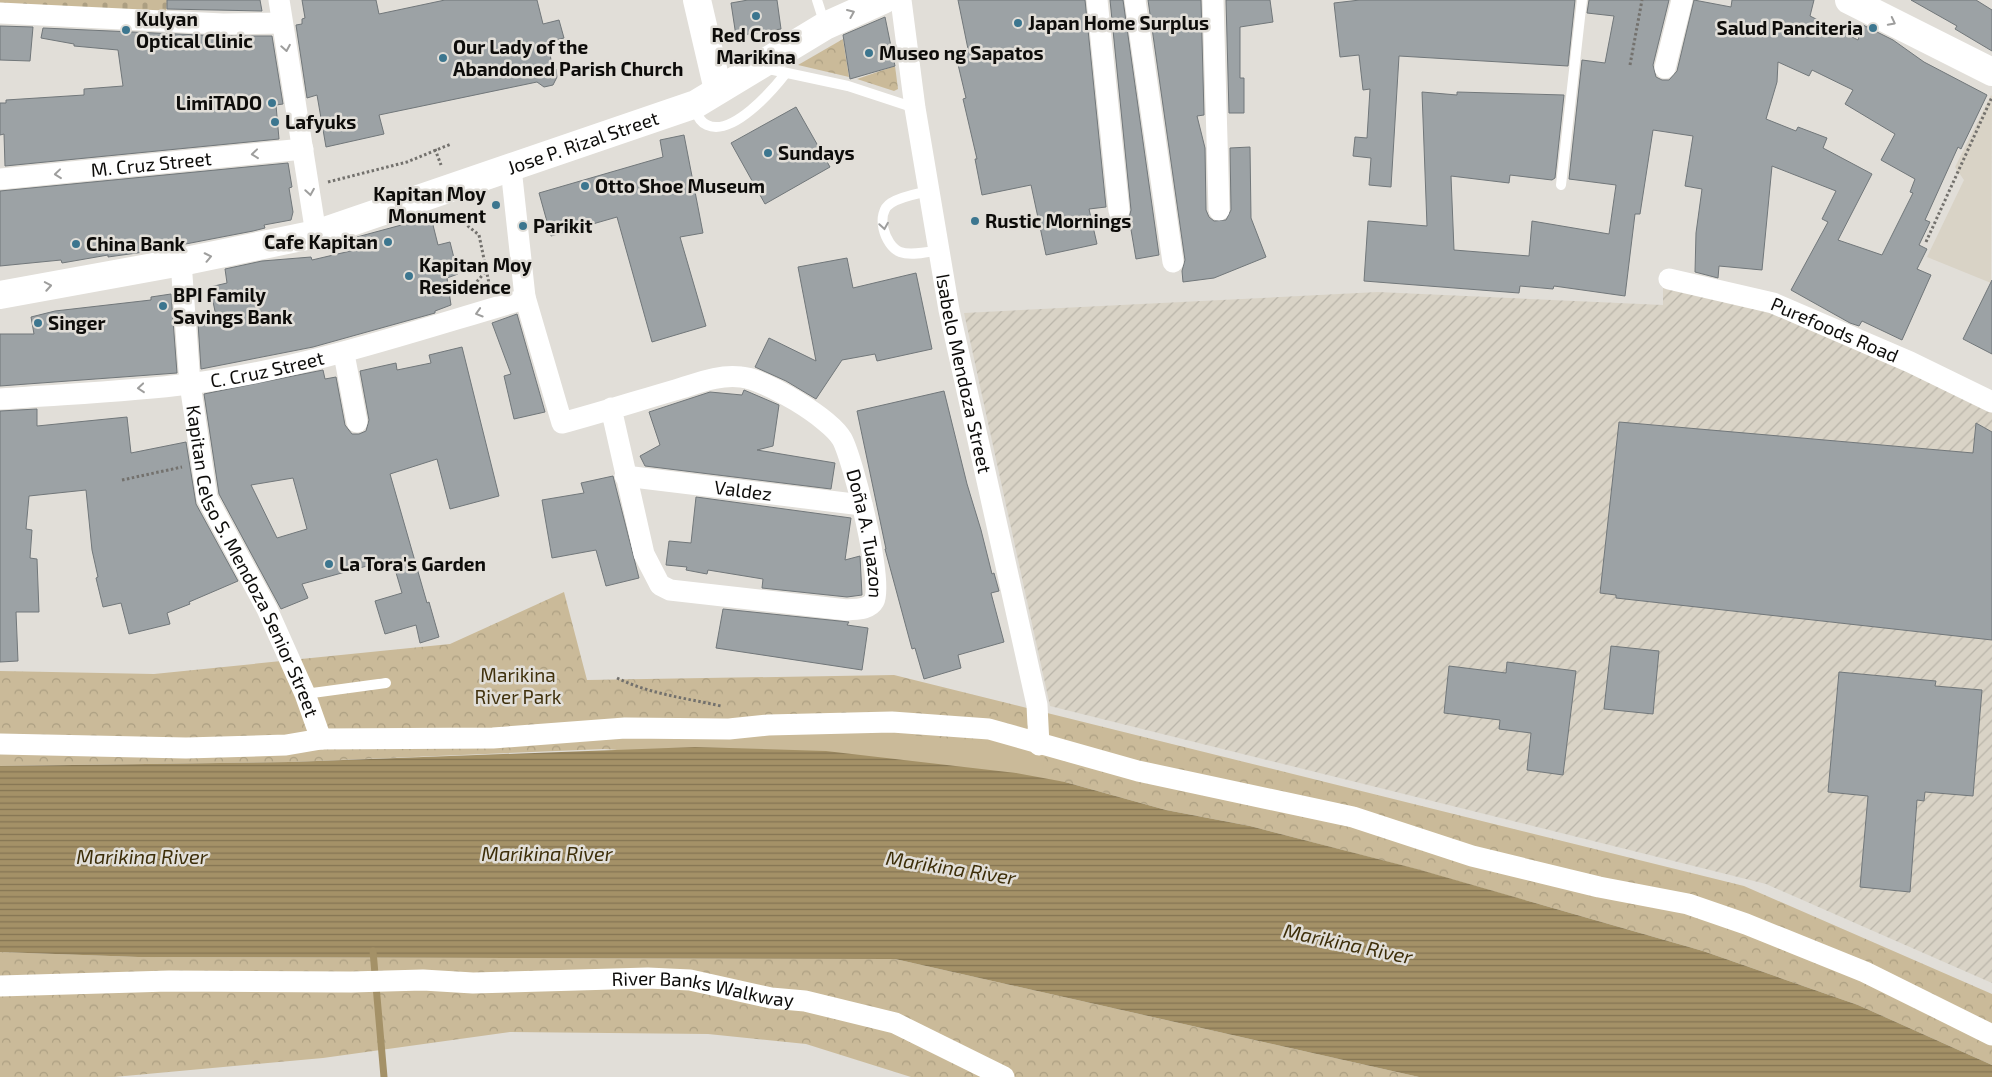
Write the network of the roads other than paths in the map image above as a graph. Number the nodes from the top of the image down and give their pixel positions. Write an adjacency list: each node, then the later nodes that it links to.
1 (279, 0): 13 (street)
2 (697, 0): 19 (street)
3 (817, 0): 14 (lane)
4 (882, 0): 14 (street, Jose P. Rizal Street, one-way to 4)
5 (902, 0): 21 (street, Isabelo Mendoza Street)
6 (1097, 0): 28 (street)
7 (1135, 0): 32 (street)
8 (1212, 0): 27 (street)
9 (1582, 0): 25 (lane)
10 (1682, 0): 16 (street)
11 (1849, 0): 17 (street, one-way to 17)
12 (0, 13): 13 (street)
13 (281, 23): 22 (street, one-way to 22)
14 (825, 26): 15 (street, Jose P. Rizal Street)
15 (756, 66): 18 (lane); 19 (street, Jose P. Rizal Street)
16 (1665, 68)
17 (1992, 72)
18 (786, 73): 20 (lane); 21 (lane)
19 (718, 90): 20 (street, Jose P. Rizal Street)
20 (692, 105): 23 (street, Jose P. Rizal Street)
21 (914, 108): 26 (street, Isabelo Mendoza Street)
22 (303, 149): 24 (street, M. Cruz Street, one-way to 24); 29 (street, one-way to 29)
23 (511, 168): 29 (street, Jose P. Rizal Street); 35 (street)
24 (0, 179)
25 (1561, 184)
26 (929, 191): 30 (street, Isabelo Mendoza Street); 30 (lane, one-way to 30)
27 (1219, 210)
28 (1119, 211)
29 (316, 234): 31 (street, Jose P. Rizal Street, one-way to 29)
30 (939, 250): 48 (street, Isabelo Mendoza Street)
31 (181, 262): 34 (street, Jose P. Rizal Street, one-way to 31); 37 (street, Kapitan Celso S. Mendoza Senior Street)
32 (1173, 262)
33 (1669, 279): 39 (street, Purefoods Road)
34 (0, 295)
35 (525, 297): 36 (street, C. Cruz Street, one-way to 36); 40 (street, Doña A. Tuazon)
36 (344, 354): 37 (street, C. Cruz Street); 41 (street)
37 (190, 384): 38 (street, C. Cruz Street, one-way to 38); 45 (street, Kapitan Celso S. Mendoza Senior Street)
38 (0, 399)
39 (1992, 402)
40 (611, 408): 42 (street, Doña A. Tuazon); 43 (street, Doña A. Tuazon)
41 (357, 422)
42 (625, 476): 43 (street, Valdez); 43 (street, Doña A. Tuazon)
43 (862, 506)
44 (386, 683): 45 (lane)
45 (305, 694): 46 (street, Kapitan Celso S. Mendoza Senior Street)
46 (321, 739): 47 (street); 48 (street)
47 (0, 744)
48 (1039, 745): 50 (street)
49 (0, 986): 51 (street, River Banks Walkway)
50 (1992, 1035)
51 (1004, 1077)

